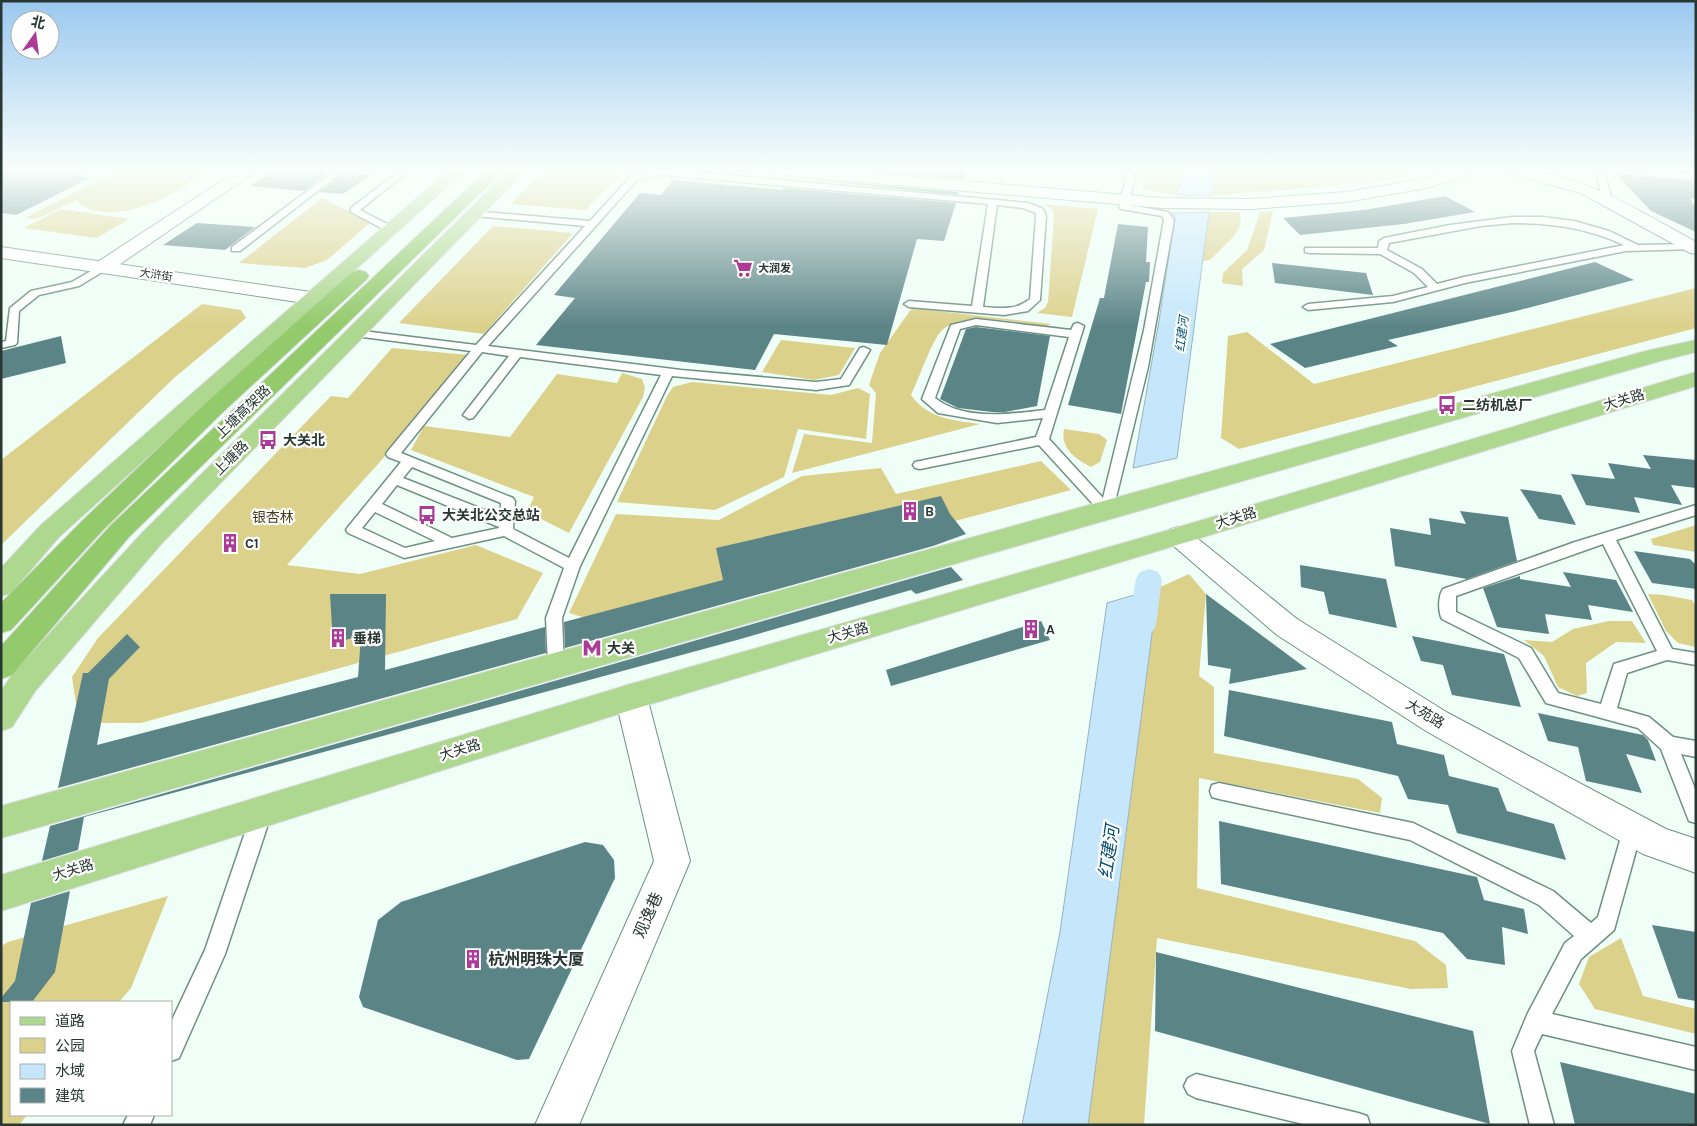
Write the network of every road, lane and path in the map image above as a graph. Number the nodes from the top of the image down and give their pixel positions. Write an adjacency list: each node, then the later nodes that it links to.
1 (171, 222): 24 (street)
2 (272, 222): 20 (lane)
3 (376, 222): 17 (lane)
4 (399, 222): 17 (main road)
5 (419, 222): 53 (highway, 上塘高架路)
6 (442, 222): 56 (highway, 上塘高架路)
7 (466, 222): 30 (main road, 上塘路)
8 (566, 222): 16 (lane)
9 (594, 222): 16 (lane)
10 (990, 222): 29 (lane)
11 (1041, 222): 29 (lane)
12 (1169, 222): 46 (lane)
13 (1486, 222): 22 (lane)
14 (1563, 222): 18 (lane)
15 (1645, 222): 19 (street)
16 (592, 224): 33 (lane)
17 (390, 229): 26 (main road)
18 (1637, 248): 19 (lane); 25 (lane)
19 (1694, 248)
20 (236, 249)
21 (1309, 250): 22 (lane)
22 (1382, 251): 25 (lane)
23 (1, 252): 24 (street, 大浒街)
24 (103, 267): 26 (street, 大浒街); 31 (lane)
25 (1435, 288): 28 (lane)
26 (311, 298): 52 (main road)
27 (909, 304): 29 (lane)
28 (1308, 306)
29 (977, 310)
30 (355, 333): 33 (lane); 60 (main road, 上塘路)
31 (1, 345)
32 (1696, 346): 46 (main road)
33 (479, 349): 35 (lane); 41 (lane)
34 (864, 350): 36 (lane)
35 (517, 353): 36 (lane); 39 (lane)
36 (668, 372): 51 (lane)
37 (1692, 383): 48 (main road, 大关路)
38 (1050, 413): 38 (lane); 40 (lane)
39 (469, 415)
40 (1042, 440): 42 (lane); 46 (lane)
41 (409, 461): 43 (lane); 47 (lane)
42 (920, 465)
43 (394, 479): 44 (lane); 47 (lane)
44 (372, 505): 50 (lane); 50 (lane)
45 (1696, 510): 49 (lane)
46 (1106, 511): 57 (main road)
47 (506, 527): 50 (lane); 51 (lane)
48 (1178, 536): 58 (main road, 大关路); 67 (street, 大苑路)
49 (1606, 538): 54 (lane); 59 (lane)
50 (449, 542)
51 (572, 566): 57 (lane)
52 (1, 586)
53 (1, 622)
54 (1667, 654): 55 (lane); 59 (lane)
55 (1696, 659)
56 (1, 666)
57 (556, 666): 66 (main road)
58 (631, 697): 64 (main road, 大关路); 75 (street, 观逸巷)
59 (1607, 712): 61 (lane)
60 (1, 718)
61 (1668, 744): 62 (lane); 65 (lane)
62 (1696, 749)
63 (1219, 791): 70 (lane)
64 (262, 812): 69 (main road, 大关路); 72 (lane)
65 (1696, 815)
66 (1, 822)
67 (1632, 829): 68 (street, 大苑路); 70 (lane)
68 (1696, 856)
69 (1, 893)
70 (1591, 937): 71 (lane)
71 (1536, 1021): 73 (lane); 77 (lane)
72 (172, 1048)
73 (1696, 1059)
74 (1196, 1086): 76 (lane)
75 (557, 1125)
76 (1358, 1125)
77 (1542, 1125)

